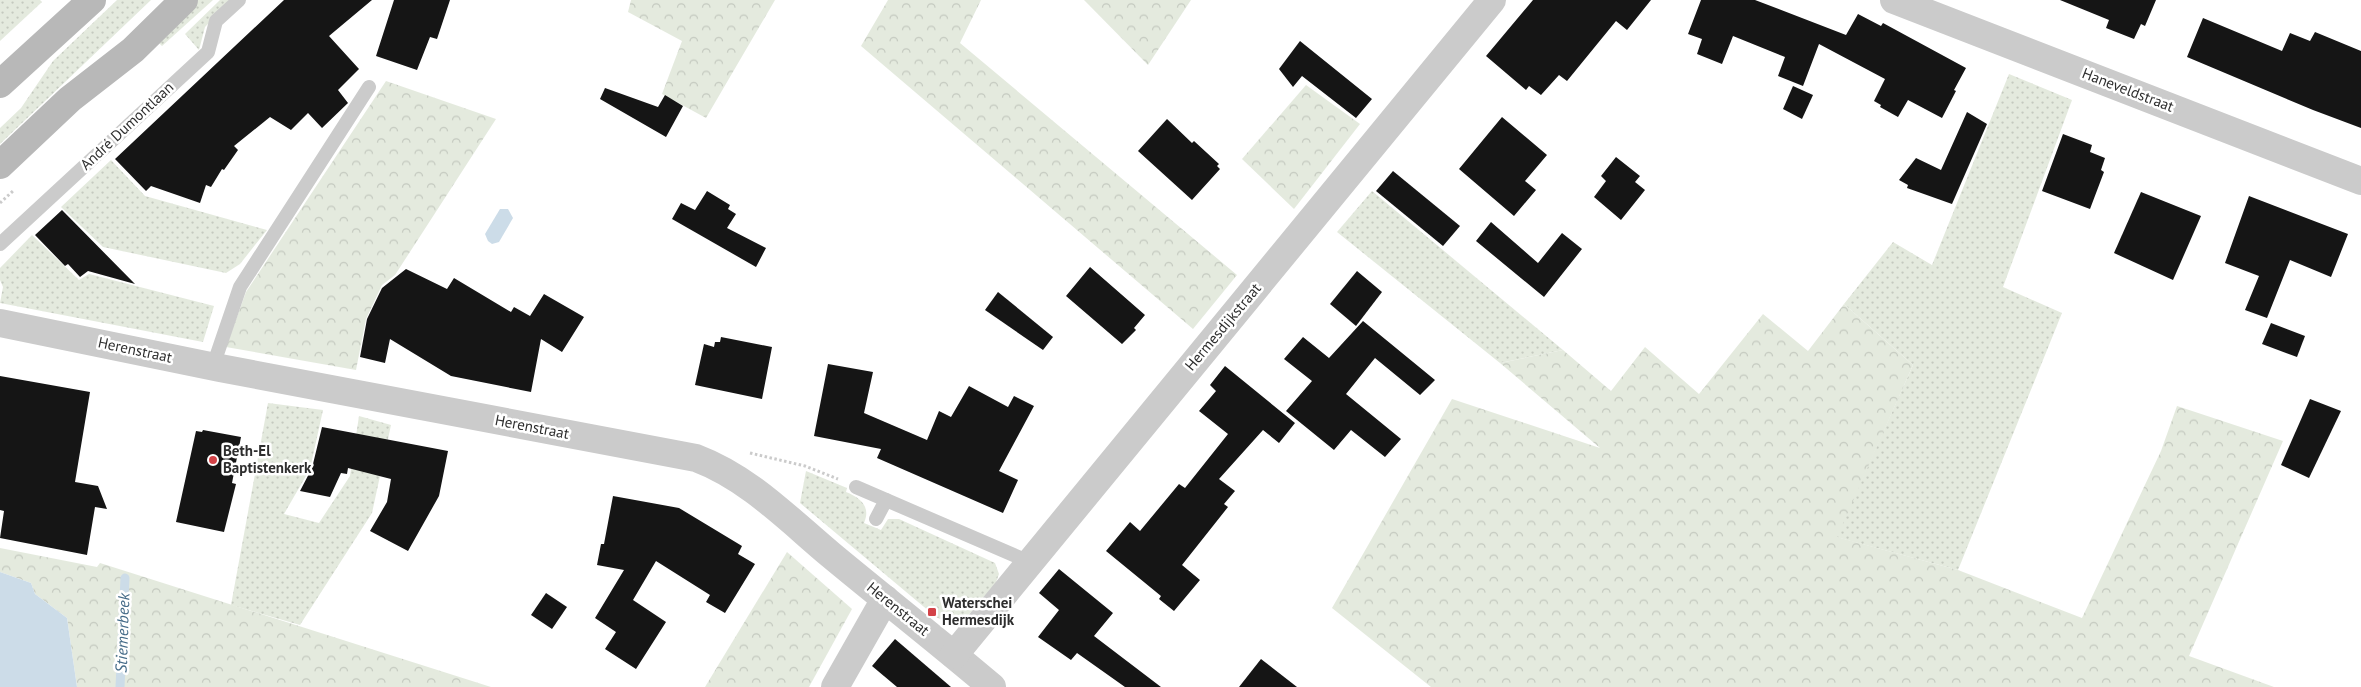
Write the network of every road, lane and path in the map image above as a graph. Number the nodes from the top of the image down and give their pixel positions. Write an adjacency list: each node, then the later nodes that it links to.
1 (92, 0): 6 (main road)
2 (184, 0): 8 (main road)
3 (239, 0): 10 (lane, André Dumontlaan)
4 (1492, 0): 18 (street, Hermesdijkstraat)
5 (1894, 0): 9 (street, Haneveldstraat)
6 (0, 84)
7 (369, 87): 12 (lane)
8 (0, 165)
9 (2361, 181)
10 (0, 244)
11 (0, 323): 12 (street, Herenstraat)
12 (212, 366): 19 (street, Herenstraat)
13 (741, 450): 14 (path)
14 (826, 475)
15 (856, 487): 16 (lane)
16 (886, 500): 17 (lane); 18 (lane)
17 (876, 519)
18 (1032, 563): 20 (street, Hermesdijkstraat)
19 (885, 599): 20 (street, Herenstraat); 21 (street)
20 (954, 655): 22 (street, Herenstraat)
21 (835, 687)
22 (992, 687)

